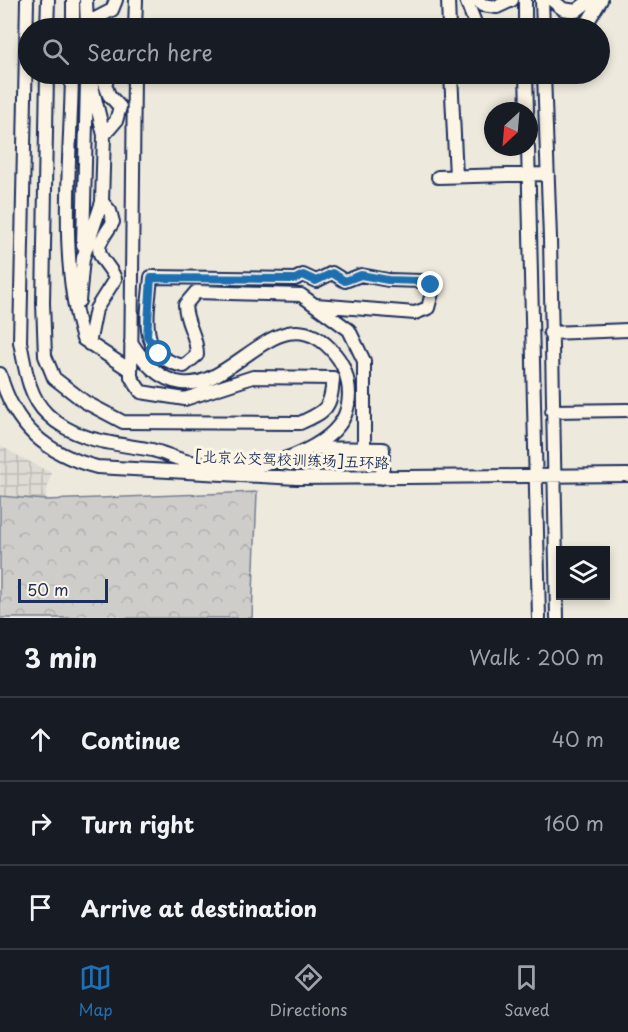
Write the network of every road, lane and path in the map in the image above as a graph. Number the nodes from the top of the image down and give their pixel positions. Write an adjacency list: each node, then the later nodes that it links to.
1 (27, 0): 16 (street)
2 (48, 0): 17 (street)
3 (73, 0): 18 (street)
4 (86, 0): 19 (street)
5 (116, 0): 20 (street)
6 (136, 0): 21 (street)
7 (448, 0): 22 (street)
8 (466, 0): 23 (street)
9 (478, 0): 10 (street)
10 (512, 0)
11 (525, 0): 24 (street)
12 (542, 0): 25 (street)
13 (552, 0): 14 (street)
14 (590, 0)
15 (601, 0): 26 (street)
16 (27, 18)
17 (47, 18)
18 (73, 18)
19 (89, 18)
20 (102, 18)
21 (135, 18)
22 (449, 18)
23 (473, 18)
24 (525, 18)
25 (543, 18)
26 (590, 18)
27 (25, 84): 60 (street)
28 (46, 84): 56 (street)
29 (72, 84): 51 (street)
30 (88, 84): 49 (street)
31 (91, 84): 42 (street)
32 (105, 84): 42 (street)
33 (134, 84): 54 (street)
34 (451, 84): 46 (street)
35 (522, 84): 39 (street)
36 (527, 84): 39 (street)
37 (544, 84): 40 (street)
38 (548, 84): 40 (street)
39 (527, 92): 41 (street)
40 (544, 93): 45 (street)
41 (527, 102)
42 (104, 135): 48 (street)
43 (528, 156): 44 (street)
44 (529, 174): 45 (street); 46 (street); 63 (street)
45 (548, 174): 53 (street)
46 (456, 176): 47 (street)
47 (438, 177)
48 (102, 202): 49 (street); 55 (street)
49 (83, 258): 51 (street)
50 (316, 305): 50 (street); 61 (street)
51 (77, 317): 55 (street)
52 (628, 330): 53 (street)
53 (550, 333): 59 (street)
54 (131, 341): 56 (street); 60 (street)
55 (89, 344): 56 (street)
56 (130, 370)
57 (0, 374): 65 (street, [北京公交驾校训练场]五环路)
58 (628, 410): 59 (street)
59 (552, 411): 64 (street)
60 (309, 448): 61 (street)
61 (364, 449): 65 (street)
62 (628, 475): 64 (street, [北京公交驾校训练场]五环路)
63 (536, 477): 64 (street, [北京公交驾校训练场]五环路); 65 (street, [北京公交驾校训练场]五环路); 66 (street)
64 (554, 477): 67 (street)
65 (382, 478)
66 (539, 618)
67 (557, 618)

